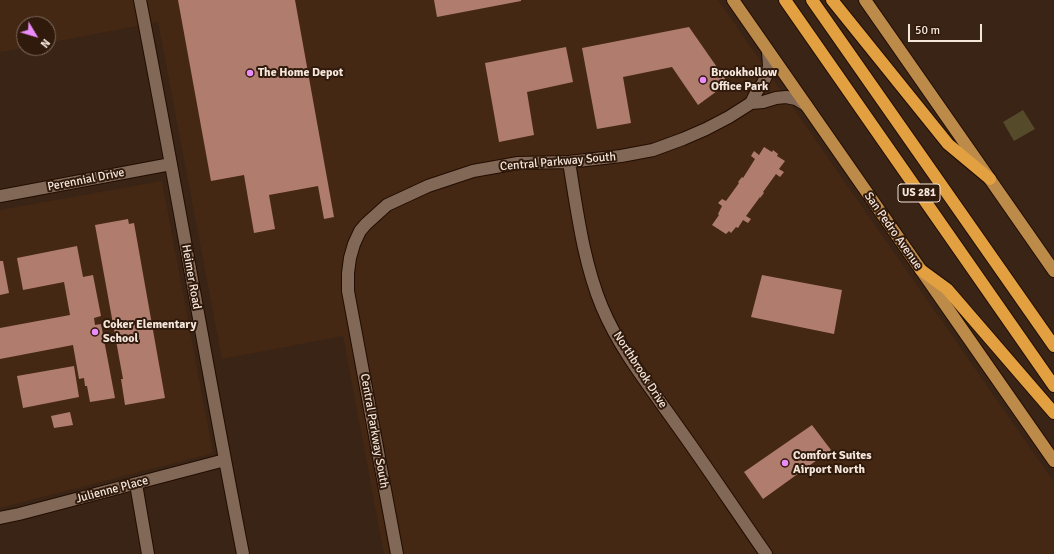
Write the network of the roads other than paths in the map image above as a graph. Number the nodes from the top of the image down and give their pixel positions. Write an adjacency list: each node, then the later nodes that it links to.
1 (140, 0): 11 (street, Heimer Road)
2 (733, 0): 7 (main road, San Pedro Avenue)
3 (785, 0): 17 (highway, US 281)
4 (812, 0): 16 (highway, US 281)
5 (832, 0): 12 (highway)
6 (865, 0): 12 (main road)
7 (768, 51): 8 (street, Central Parkway South); 9 (main road, San Pedro Avenue)
8 (750, 103): 9 (street, Central Parkway South); 10 (street, Central Parkway South)
9 (806, 105): 14 (main road, San Pedro Avenue)
10 (569, 162): 25 (street, Central Parkway South); 26 (street, Northbrook Drive)
11 (171, 164): 13 (street, Perennial Drive); 19 (street, Heimer Road)
12 (990, 179): 15 (main road)
13 (0, 196)
14 (921, 270): 18 (highway); 20 (main road, San Pedro Avenue)
15 (1054, 271)
16 (1054, 346)
17 (1054, 386)
18 (1054, 412)
19 (225, 460): 21 (street, Julienne Place); 24 (street, Heimer Road)
20 (1054, 461)
21 (136, 484): 22 (street, Julienne Place); 23 (street)
22 (0, 518)
23 (148, 554)
24 (243, 554)
25 (397, 554)
26 (766, 554)

